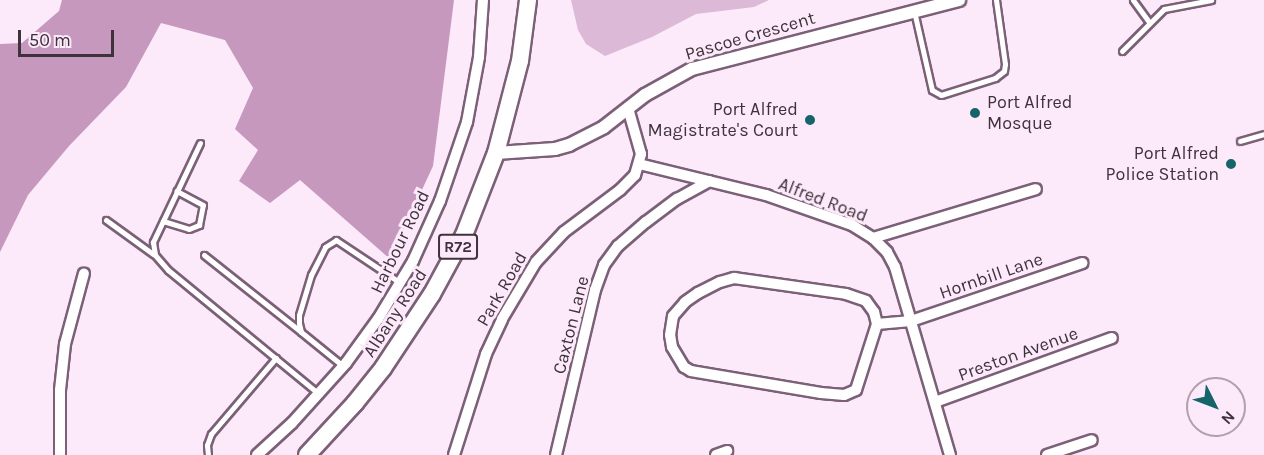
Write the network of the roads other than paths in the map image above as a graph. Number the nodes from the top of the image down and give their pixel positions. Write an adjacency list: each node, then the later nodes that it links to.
1 (483, 0): 26 (street, Harbour Road)
2 (528, 0): 14 (main road, Albany Road / R72)
3 (959, 0): 7 (street, Pascoe Crescent)
4 (996, 0): 7 (lane)
5 (1133, 0): 8 (lane)
6 (1211, 0): 8 (lane)
7 (914, 11): 10 (street, Pascoe Crescent)
8 (1149, 22): 9 (lane)
9 (1122, 51)
10 (628, 108): 14 (street, Pascoe Crescent); 15 (street)
11 (1264, 134): 12 (lane)
12 (1240, 141)
13 (200, 143): 18 (lane)
14 (496, 153): 39 (main road, Albany Road / R72)
15 (639, 164): 16 (street, Alfred Road); 40 (street, Park Road)
16 (709, 182): 21 (street, Alfred Road); 41 (street, Caxton Lane)
17 (1036, 189): 21 (street)
18 (177, 191): 20 (lane); 20 (lane)
19 (106, 220): 22 (lane)
20 (163, 221): 22 (lane)
21 (873, 238): 27 (street, Alfred Road)
22 (155, 255): 31 (lane)
23 (204, 255): 29 (lane)
24 (1082, 263): 27 (street, Hornbill Lane)
25 (84, 273): 36 (street)
26 (400, 283): 29 (lane); 32 (street, Harbour Road)
27 (911, 321): 28 (street, Hornbill Lane); 34 (street, Alfred Road)
28 (877, 324): 28 (street)
29 (301, 332): 32 (lane)
30 (1112, 338): 34 (street, Preston Avenue)
31 (276, 358): 33 (lane); 37 (lane)
32 (343, 366): 33 (street, Harbour Road)
33 (319, 394): 38 (street, Harbour Road)
34 (934, 402): 42 (street, Alfred Road)
35 (1092, 440): 43 (street)
36 (60, 455)
37 (208, 455)
38 (257, 455)
39 (307, 455)
40 (454, 455)
41 (556, 455)
42 (950, 455)
43 (1047, 455)

